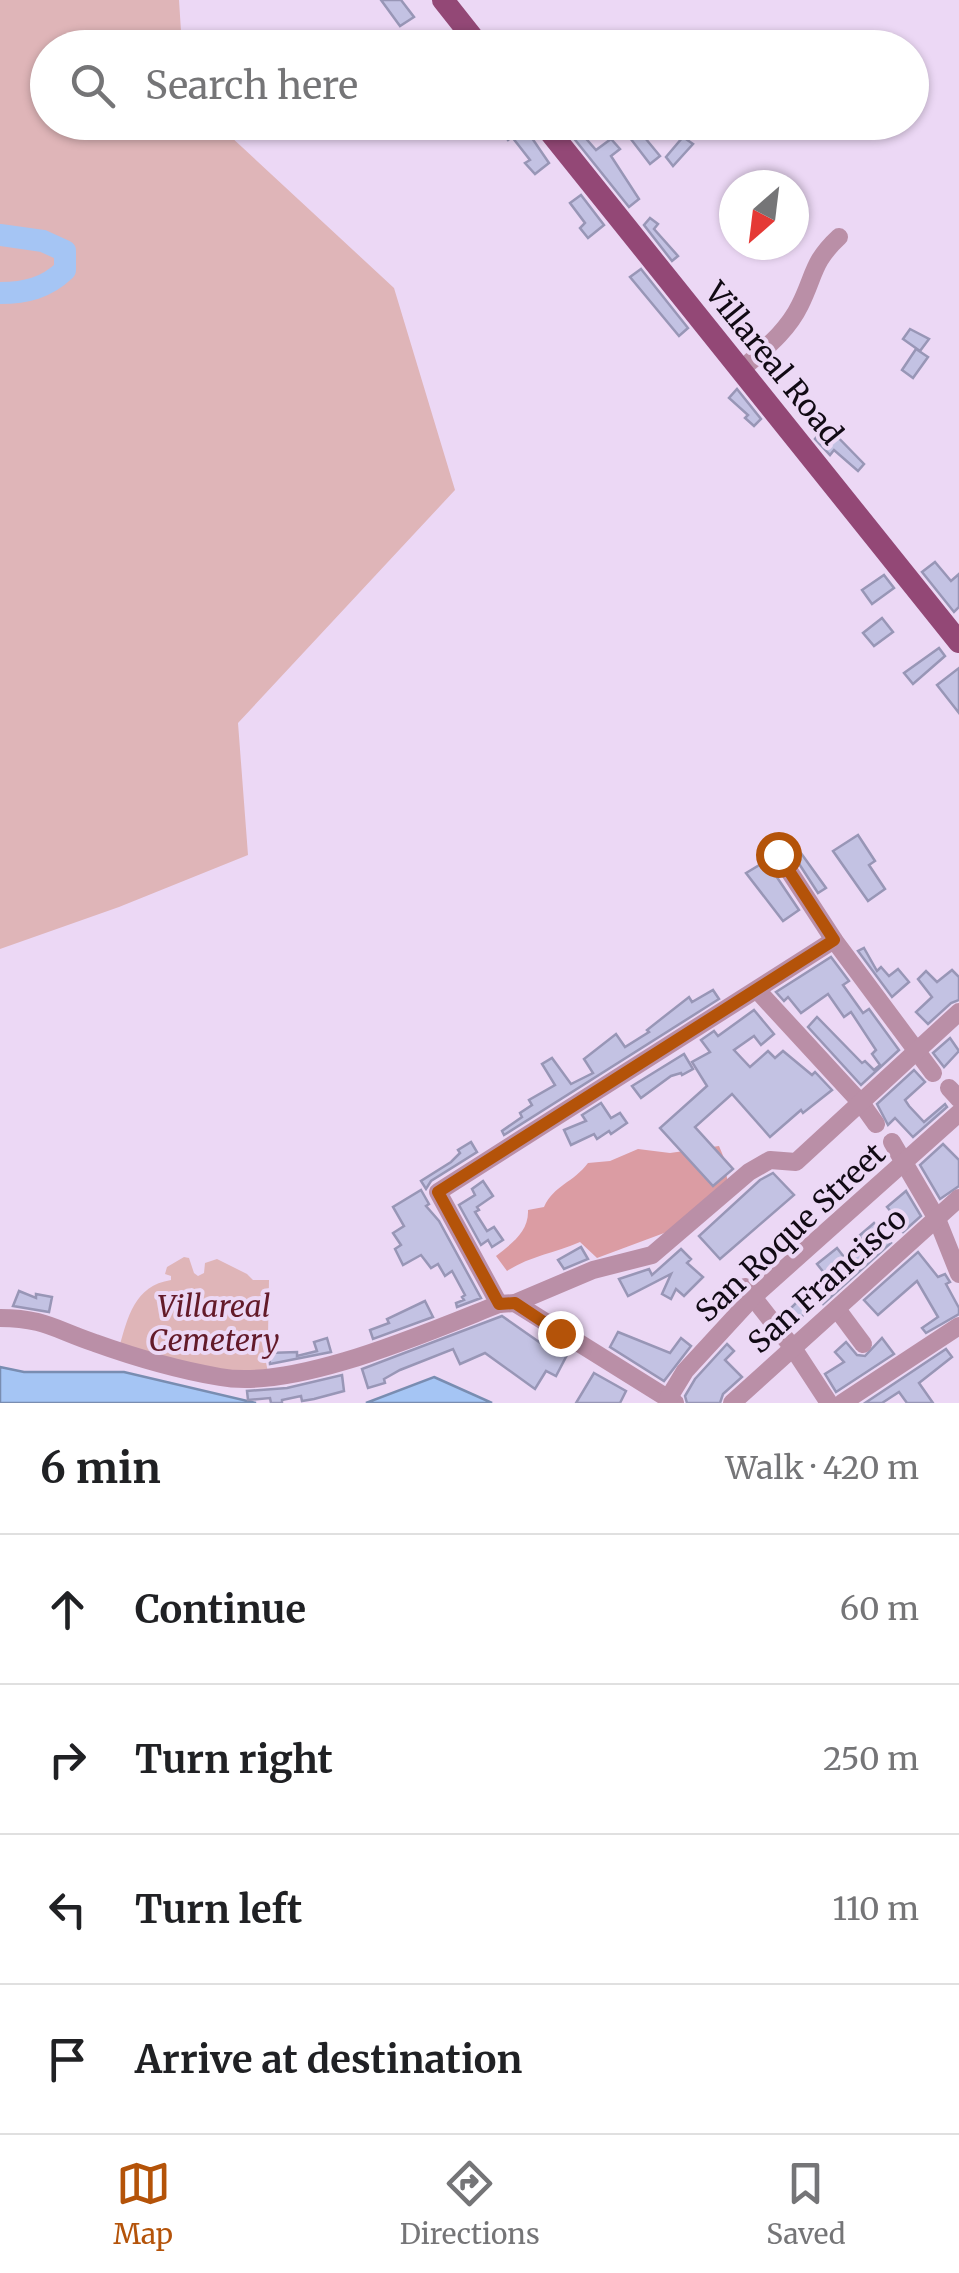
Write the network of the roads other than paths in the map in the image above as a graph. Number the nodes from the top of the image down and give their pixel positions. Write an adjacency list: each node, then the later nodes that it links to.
1 (443, 0): 2 (main road)
2 (467, 30)
3 (556, 140): 5 (main road, Villareal Road)
4 (839, 237): 5 (street)
5 (741, 370): 6 (main road, Villareal Road)
6 (959, 642)
7 (778, 854): 8 (street)
8 (834, 940): 9 (street); 11 (street)
9 (756, 990): 13 (street); 22 (street)
10 (959, 1012): 11 (street)
11 (916, 1051): 12 (street); 13 (street)
12 (934, 1073)
13 (861, 1103): 15 (street); 22 (street)
14 (959, 1113): 17 (street, San Roque Street)
15 (876, 1124)
16 (892, 1142): 17 (street)
17 (904, 1162): 19 (street); 21 (street, San Roque Street)
18 (959, 1198): 19 (street, San Francisco)
19 (937, 1219): 20 (street); 23 (street, San Francisco)
20 (959, 1274)
21 (750, 1292): 27 (street); 28 (street, San Roque Street)
22 (507, 1304): 24 (street); 28 (street)
23 (837, 1309): 26 (street); 27 (street, San Francisco)
24 (0, 1318)
25 (959, 1326): 31 (street)
26 (863, 1344)
27 (793, 1348): 29 (street, San Francisco); 30 (street)
28 (671, 1401)
29 (732, 1403)
30 (829, 1403)
31 (842, 1403)

